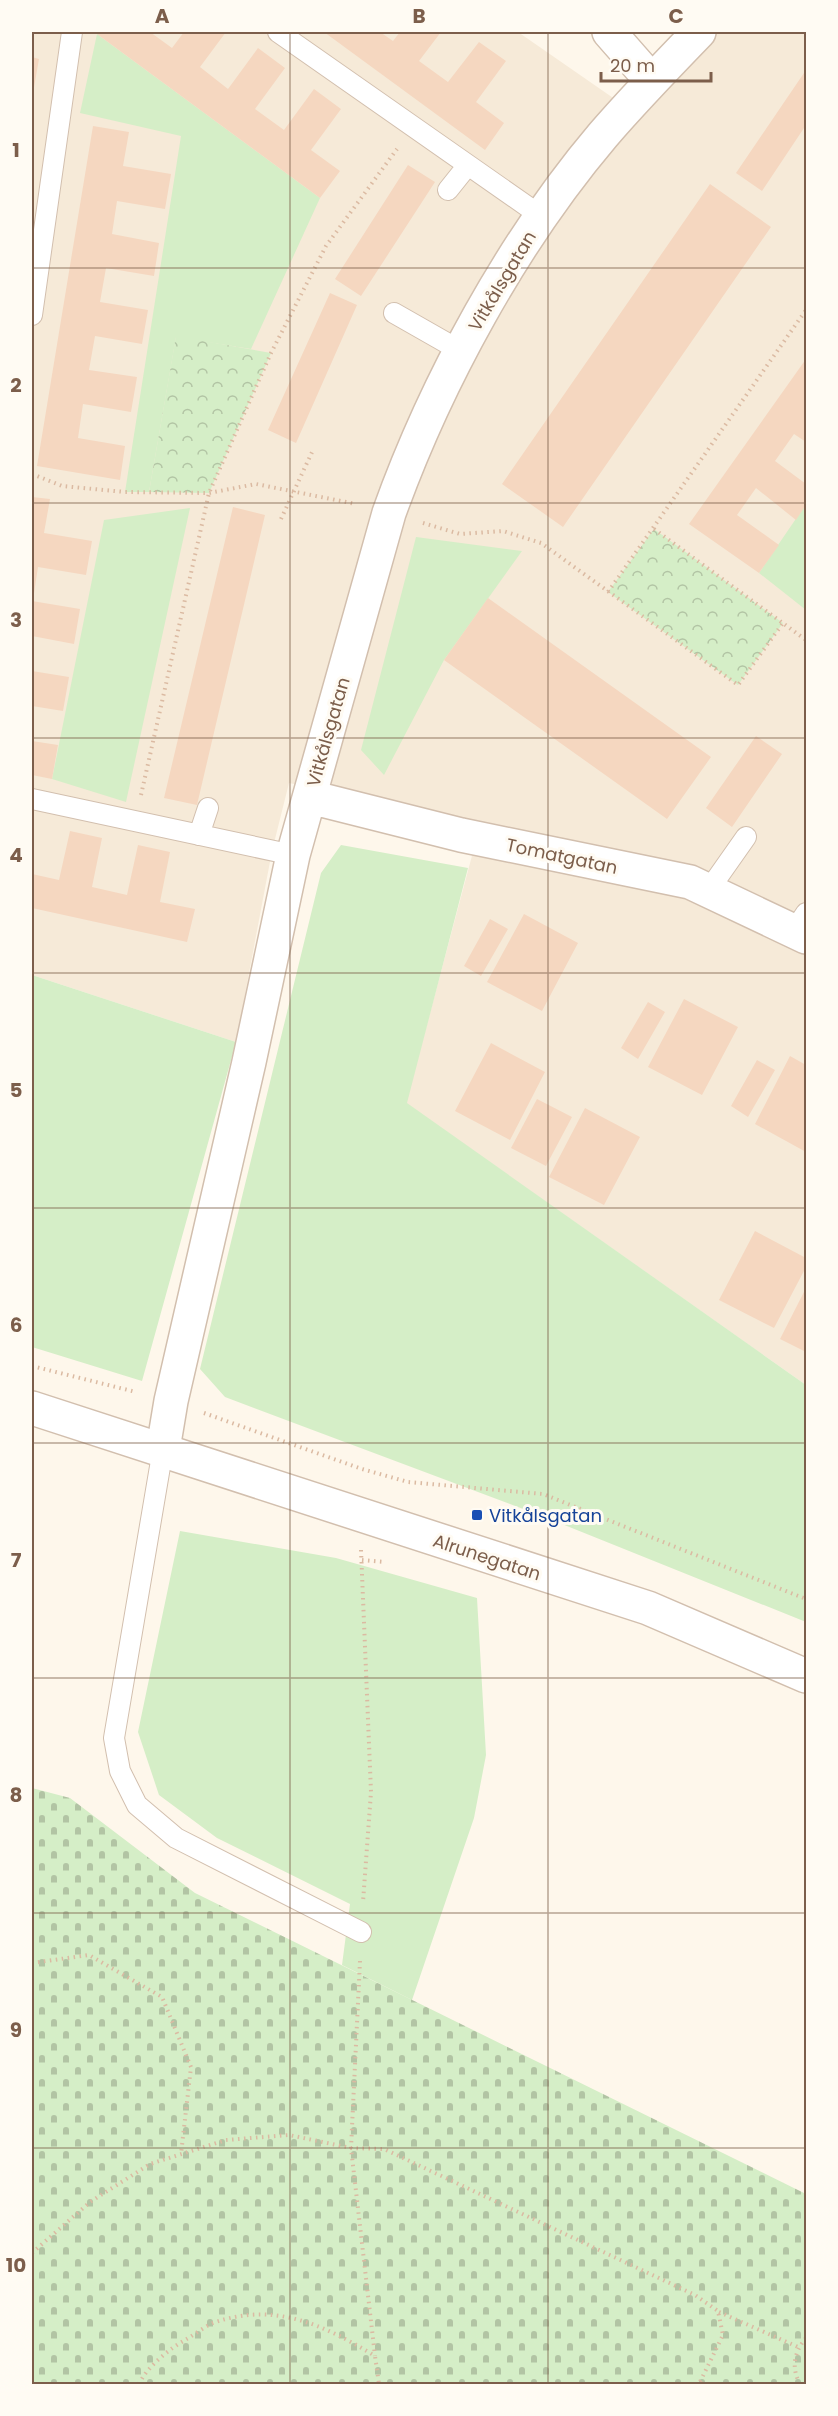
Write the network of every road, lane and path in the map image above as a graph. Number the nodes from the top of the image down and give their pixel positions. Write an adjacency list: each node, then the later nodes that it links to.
1 (72, 32): 12 (lane)
2 (278, 32): 6 (lane)
3 (609, 32): 5 (street)
4 (699, 32): 5 (street, Vitkålsgatan)
5 (652, 81): 9 (street, Vitkålsgatan)
6 (412, 126): 7 (lane); 17 (path)
7 (468, 165): 8 (lane); 9 (lane)
8 (448, 190)
9 (541, 216): 13 (street, Vitkålsgatan)
10 (807, 310): 20 (path)
11 (394, 313): 13 (lane)
12 (32, 315)
13 (459, 350): 18 (street, Vitkålsgatan)
14 (313, 450): 16 (path)
15 (32, 474): 17 (path)
16 (296, 490): 17 (path); 18 (path); 19 (path)
17 (209, 493): 27 (path)
18 (389, 513): 21 (path); 24 (street, Vitkålsgatan)
19 (281, 519)
20 (654, 529): 21 (path); 22 (path)
21 (608, 592): 22 (path)
22 (783, 623): 23 (path)
23 (807, 640)
24 (310, 797): 30 (street, Vitkålsgatan); 31 (street, Tomatgatan)
25 (32, 799): 27 (lane)
26 (208, 808): 28 (lane)
27 (136, 821): 28 (lane)
28 (199, 835): 30 (lane)
29 (746, 837): 31 (lane)
30 (293, 855): 34 (street, Vitkålsgatan)
31 (708, 891): 32 (street, Tomatgatan)
32 (802, 927)
33 (32, 1366): 34 (path)
34 (171, 1401): 36 (street, Vitkålsgatan); 37 (path)
35 (32, 1408): 36 (street, Alrunegatan)
36 (163, 1449): 38 (street, Alrunegatan); 41 (lane)
37 (362, 1469): 38 (path); 39 (path)
38 (360, 1517): 40 (street, Alrunegatan); 41 (path)
39 (807, 1599)
40 (807, 1676)
41 (361, 1932): 43 (path)
42 (32, 1963): 44 (path)
43 (351, 2148): 44 (path); 47 (path); 50 (path)
44 (181, 2154): 45 (path)
45 (34, 2246): 46 (path)
46 (32, 2253)
47 (718, 2311): 49 (path); 53 (path)
48 (807, 2338): 49 (path)
49 (798, 2347): 54 (path)
50 (375, 2356): 51 (path); 52 (path)
51 (139, 2385)
52 (379, 2385)
53 (699, 2385)
54 (800, 2385)

